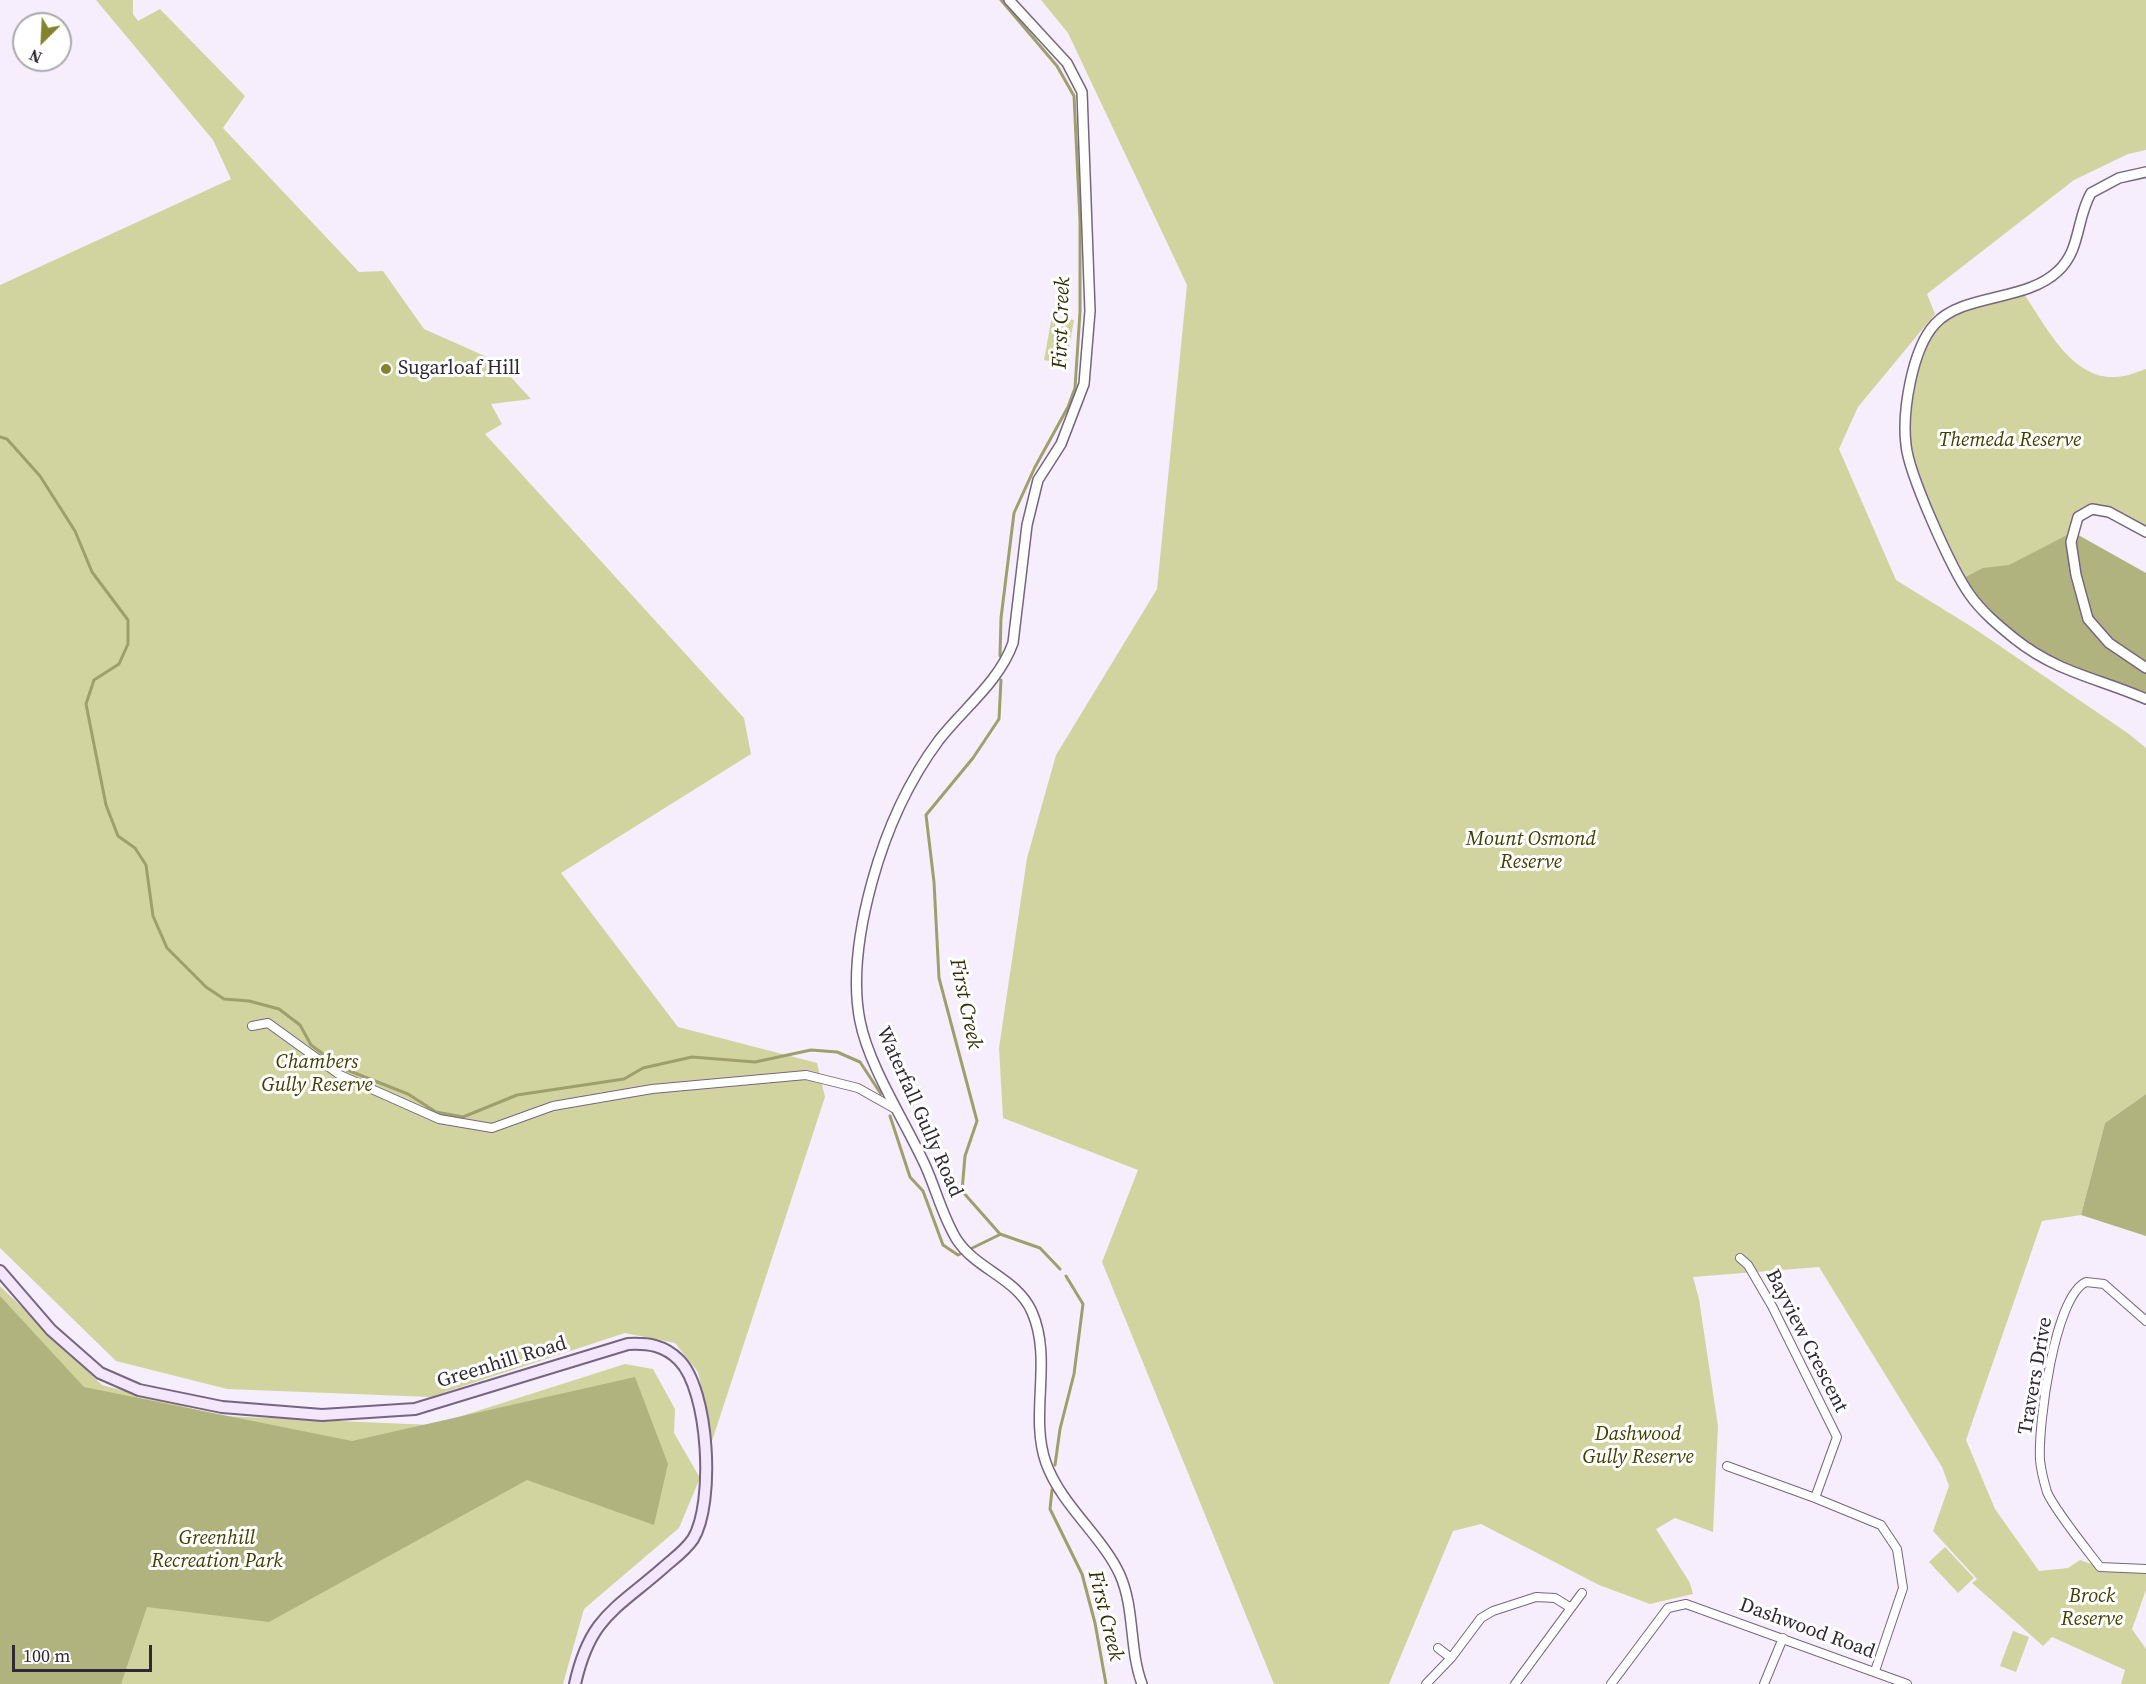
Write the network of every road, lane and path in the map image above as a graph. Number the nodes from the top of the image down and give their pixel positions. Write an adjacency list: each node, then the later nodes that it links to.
1 (1009, 0): 7 (street, Waterfall Gully Road)
2 (2146, 172): 5 (street)
3 (2146, 532): 4 (street)
4 (2146, 668)
5 (2146, 699)
6 (252, 1026): 7 (street)
7 (898, 1111): 21 (street, Waterfall Gully Road)
8 (1740, 1258): 12 (street, Bayview Crescent)
9 (0, 1270): 20 (main road, Greenhill Road)
10 (2146, 1321): 13 (street, Travers Drive)
11 (1727, 1466): 12 (street)
12 (1815, 1498): 19 (street)
13 (2146, 1569)
14 (1582, 1593): 15 (street)
15 (1571, 1608): 18 (street); 23 (street)
16 (1783, 1638): 19 (street, Dashwood Road); 24 (street, Dashwood Road); 25 (street)
17 (1437, 1648): 18 (street)
18 (1451, 1658): 22 (street)
19 (1875, 1671): 26 (street, Dashwood Road)
20 (575, 1684)
21 (1142, 1684)
22 (1426, 1684)
23 (1515, 1684)
24 (1611, 1684)
25 (1764, 1684)
26 (1907, 1684)

